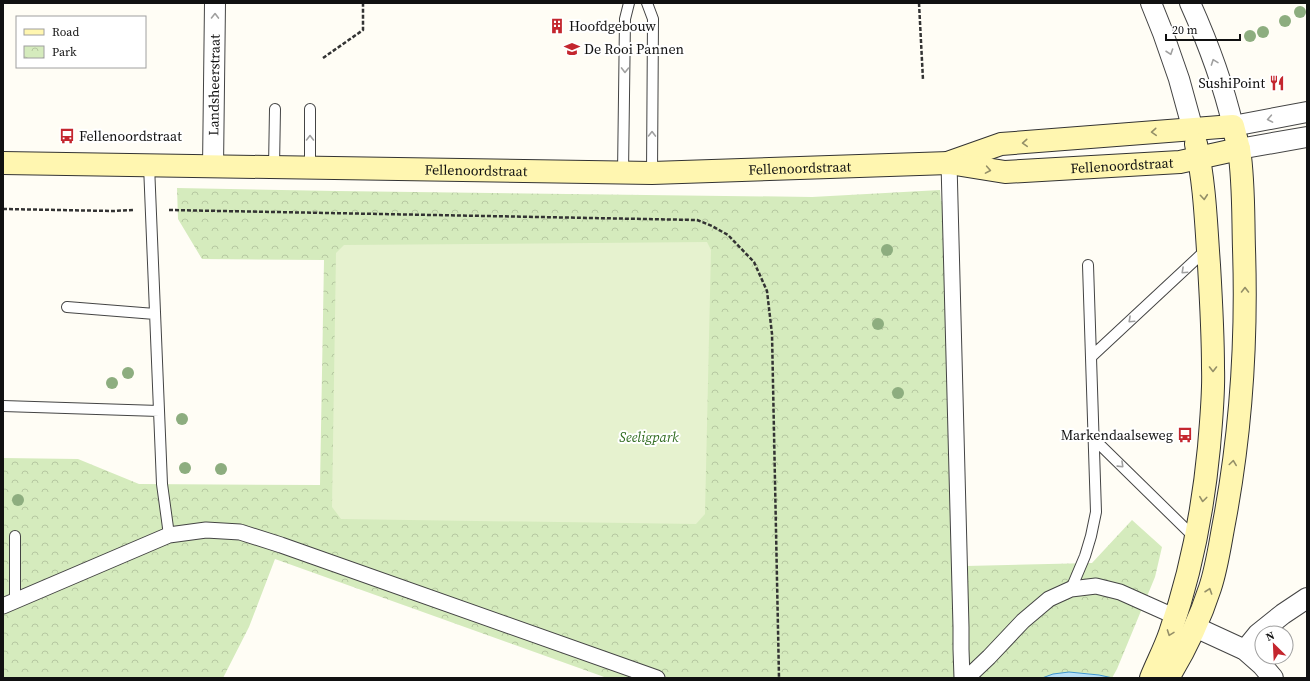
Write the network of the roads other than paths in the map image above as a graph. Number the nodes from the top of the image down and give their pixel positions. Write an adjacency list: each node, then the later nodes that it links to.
1 (215, 3): 17 (street, Landsheerstraat, one-way to 1)
2 (629, 3): 20 (lane, one-way to 20)
3 (647, 3): 21 (lane, one-way to 3)
4 (1150, 3): 10 (street, one-way to 10)
5 (1190, 3): 9 (street, one-way to 5)
6 (275, 109): 18 (lane)
7 (310, 109): 19 (lane, one-way to 7)
8 (1307, 112): 9 (street, one-way to 9)
9 (1233, 126): 10 (main road); 12 (main road)
10 (1193, 130): 13 (main road); 15 (main road, Fellenoordstraat, one-way to 15)
11 (1307, 137): 12 (street)
12 (1239, 149): 13 (main road); 26 (main road, one-way to 12)
13 (1200, 158): 15 (main road, Fellenoordstraat, one-way to 13); 22 (main road, one-way to 22)
14 (3, 163): 16 (main road, Fellenoordstraat)
15 (949, 163): 21 (main road, Fellenoordstraat); 42 (street)
16 (149, 165): 17 (main road, Fellenoordstraat); 25 (lane)
17 (213, 166): 18 (main road, Fellenoordstraat)
18 (274, 167): 19 (main road, Fellenoordstraat)
19 (310, 168): 20 (main road, Fellenoordstraat)
20 (623, 173): 21 (main road, Fellenoordstraat)
21 (652, 173)
22 (1208, 248): 27 (main road); 28 (lane, one-way to 28)
23 (1088, 265): 28 (lane)
24 (67, 307): 25 (lane)
25 (155, 314): 30 (lane)
26 (1245, 329): 27 (main road); 39 (main road, one-way to 26)
27 (1212, 330): 34 (main road, one-way to 34)
28 (1091, 357): 31 (lane)
29 (3, 406): 30 (lane)
30 (159, 411): 32 (lane)
31 (1093, 438): 34 (lane, one-way to 34); 35 (lane)
32 (169, 535): 37 (street); 41 (street)
33 (15, 536): 37 (lane)
34 (1196, 539): 44 (main road, one-way to 44)
35 (1071, 589): 38 (street); 43 (street)
36 (1307, 598): 40 (street)
37 (9, 603)
38 (1167, 613)
39 (1195, 627): 40 (street); 45 (main road)
40 (1245, 650): 46 (street)
41 (658, 678)
42 (962, 678)
43 (967, 678)
44 (1151, 678)
45 (1168, 678)
46 (1273, 678)

